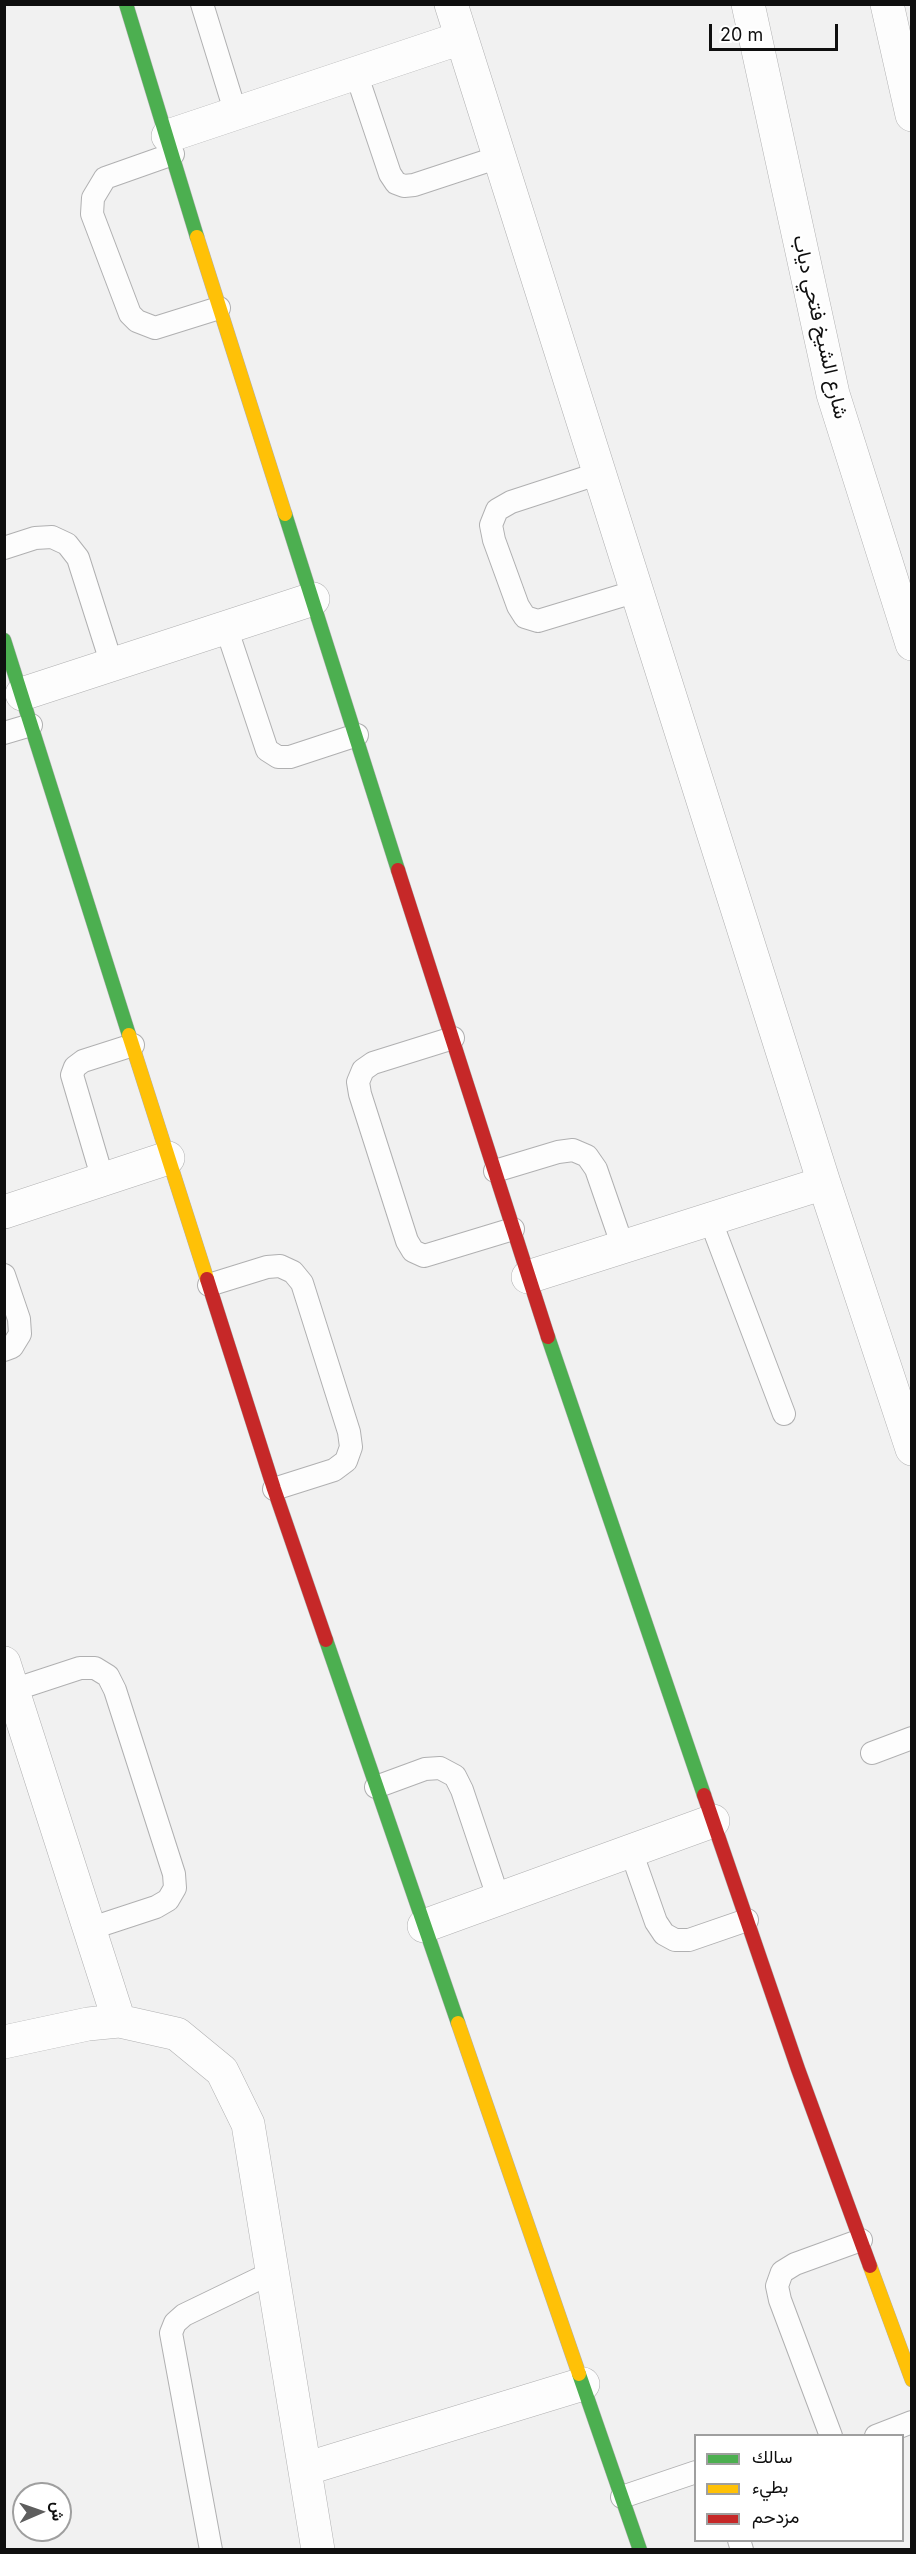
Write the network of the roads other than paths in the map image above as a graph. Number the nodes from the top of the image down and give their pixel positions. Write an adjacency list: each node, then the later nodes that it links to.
1 (126, 4): 10 (street)
2 (202, 4): 8 (lane)
3 (451, 4): 6 (street)
4 (748, 4): 19 (street, شارع الشيخ فتحي دياب)
5 (887, 4): 9 (street)
6 (461, 38): 7 (street); 11 (street)
7 (356, 73): 8 (street); 11 (lane)
8 (236, 114): 10 (street)
9 (912, 115)
10 (171, 145): 12 (street); 12 (lane)
11 (499, 156): 13 (street)
12 (219, 308): 16 (street)
13 (600, 473): 15 (street); 15 (lane)
14 (4, 548): 20 (lane)
15 (637, 591): 30 (street)
16 (314, 599): 17 (street); 24 (street)
17 (226, 627): 20 (street); 24 (lane)
18 (4, 640): 21 (street)
19 (912, 644)
20 (112, 665): 21 (street)
21 (22, 694): 22 (street)
22 (31, 725): 23 (lane); 26 (street)
23 (4, 733)
24 (357, 735): 25 (street)
25 (453, 1038): 28 (street); 33 (lane)
26 (133, 1045): 27 (street); 29 (lane)
27 (168, 1158): 29 (street); 37 (street)
28 (495, 1172): 33 (street); 34 (lane)
29 (103, 1180): 31 (street)
30 (824, 1183): 32 (street); 40 (street)
31 (4, 1212)
32 (710, 1219): 34 (street); 39 (lane)
33 (513, 1229): 36 (street)
34 (623, 1247): 36 (street)
35 (4, 1275): 38 (lane)
36 (528, 1277): 46 (street)
37 (208, 1286): 41 (street); 41 (lane)
38 (4, 1350)
39 (784, 1414)
40 (912, 1449)
41 (274, 1489): 45 (street)
42 (8, 1678): 51 (street); 51 (lane)
43 (912, 1738): 44 (lane)
44 (872, 1753)
45 (376, 1787): 48 (lane); 50 (street)
46 (714, 1821): 47 (street); 49 (street)
47 (632, 1851): 48 (street); 49 (lane)
48 (499, 1900): 50 (street)
49 (747, 1920): 54 (street)
50 (424, 1926): 57 (street)
51 (88, 1929): 52 (street)
52 (119, 2021): 53 (street); 55 (street)
53 (4, 2042)
54 (861, 2240): 56 (street); 59 (lane)
55 (273, 2272): 61 (street); 64 (lane)
56 (910, 2370)
57 (583, 2384): 61 (street); 63 (street)
58 (912, 2422): 60 (lane)
59 (830, 2434)
60 (881, 2434)
61 (305, 2469): 65 (street)
62 (694, 2473): 63 (lane)
63 (622, 2497): 66 (street)
64 (211, 2550)
65 (318, 2550)
66 (640, 2550)

